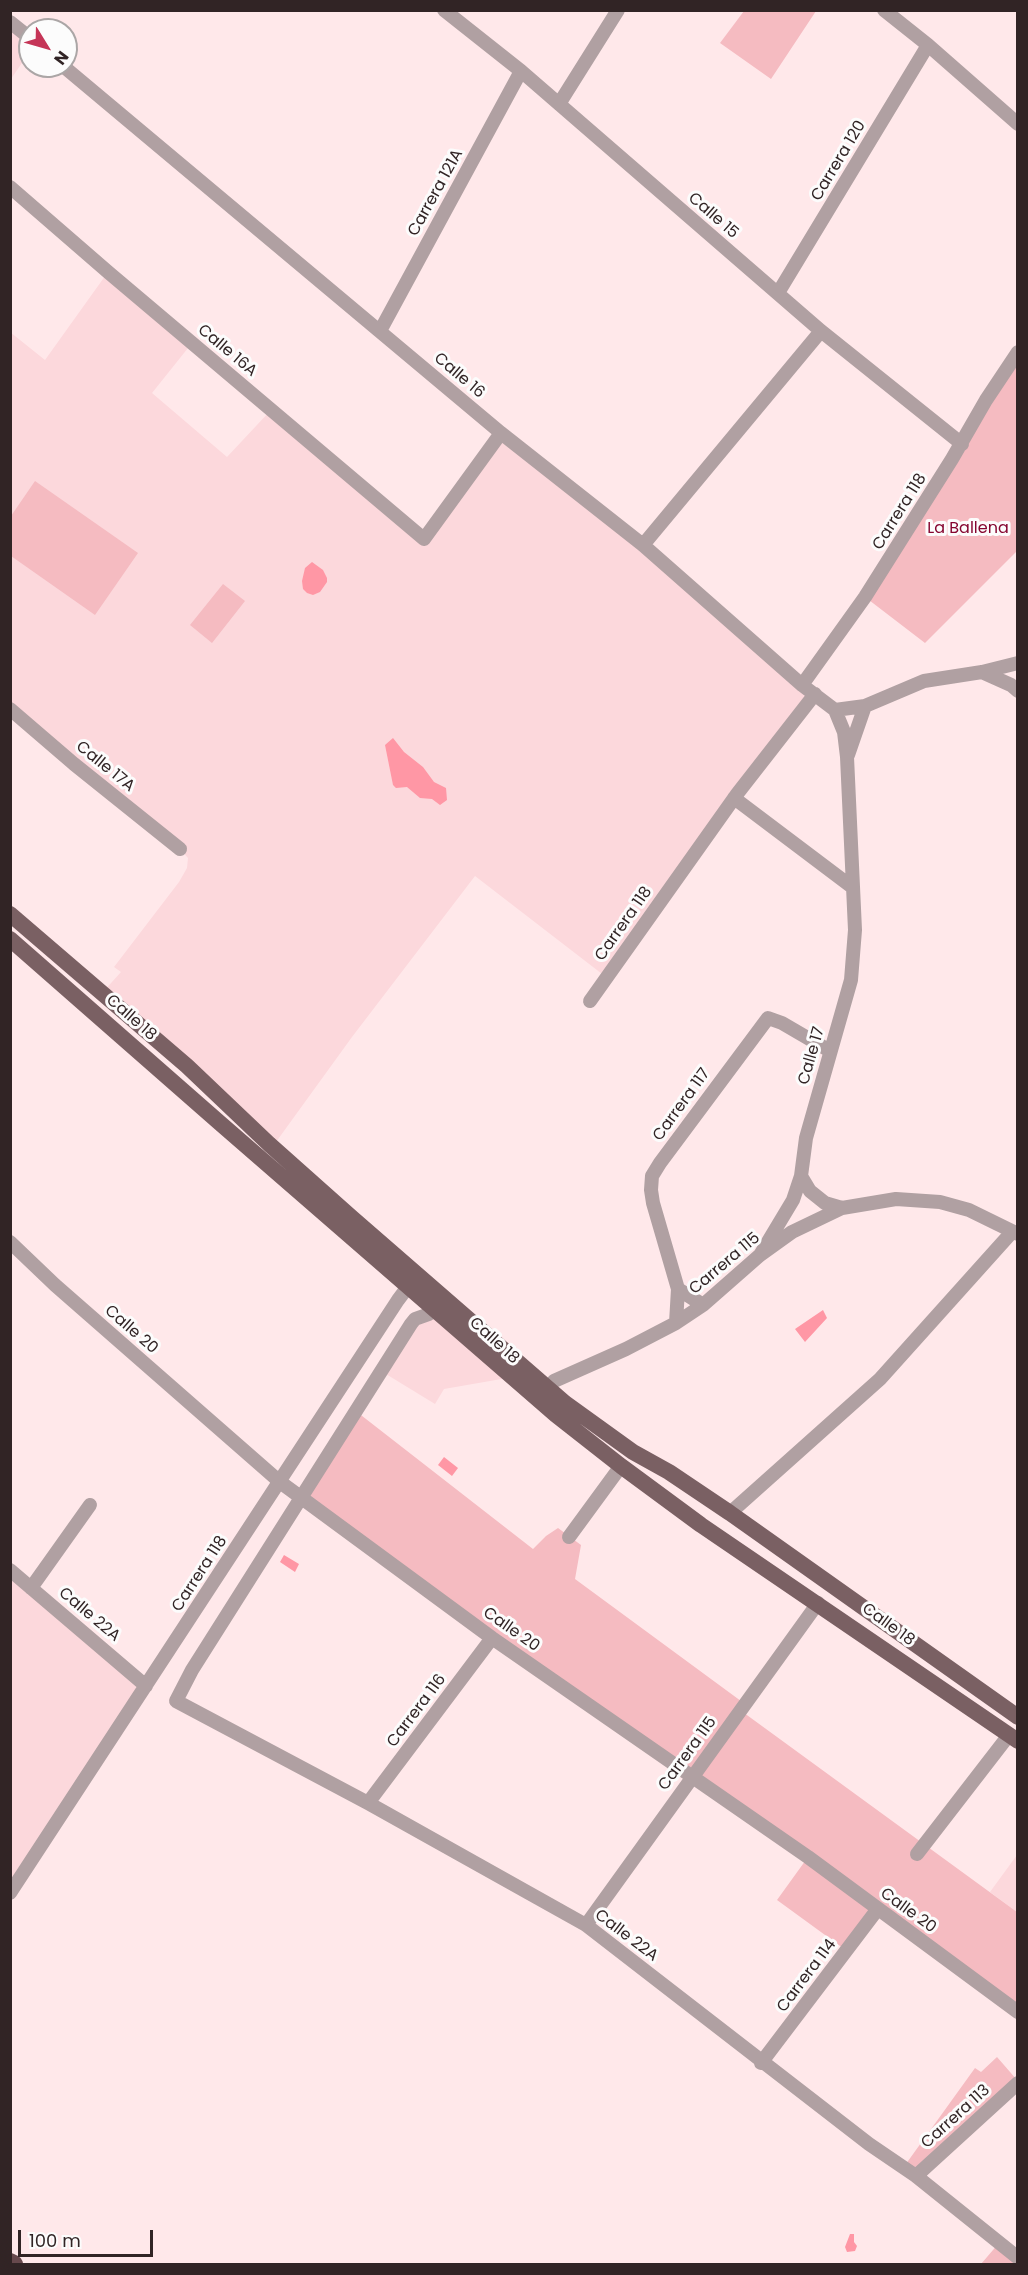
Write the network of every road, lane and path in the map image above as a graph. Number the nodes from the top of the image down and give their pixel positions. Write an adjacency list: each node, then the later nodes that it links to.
1 (444, 10): 5 (street, Calle 15)
2 (618, 10): 7 (street)
3 (884, 10): 4 (street)
4 (928, 45): 8 (street); 10 (street, Carrera 120)
5 (521, 71): 7 (street, Calle 15); 11 (street, Carrera 121A)
6 (77, 78): 11 (street, Calle 16)
7 (559, 104): 10 (street, Calle 15)
8 (1017, 124)
9 (10, 187): 14 (street, Calle 16A)
10 (778, 293): 12 (street, Calle 15)
11 (380, 331): 14 (street, Calle 16)
12 (821, 331): 15 (street, Calle 15); 16 (street)
13 (1017, 352): 15 (street, Carrera 118)
14 (501, 433): 16 (street, Calle 16)
15 (962, 444): 19 (street, Carrera 118)
16 (643, 545): 19 (street, Calle 16)
17 (1017, 663): 18 (street)
18 (982, 672): 20 (street); 22 (street)
19 (802, 685): 21 (street, Calle 16)
20 (1017, 691)
21 (815, 694): 24 (street, Calle 16); 26 (street, Carrera 118)
22 (865, 706): 24 (street); 25 (street)
23 (10, 709): 27 (street, Calle 17A)
24 (835, 711): 25 (street, Calle 17)
25 (848, 758): 28 (street, Calle 17)
26 (734, 798): 28 (street); 31 (street, Carrera 118)
27 (180, 849)
28 (852, 887): 32 (street, Calle 17)
29 (10, 914): 38 (main road, Calle 18)
30 (10, 939): 38 (main road, Calle 18)
31 (590, 1001)
32 (830, 1051): 33 (street, Calle 17); 39 (street, Carrera 117)
33 (801, 1176): 34 (street); 37 (street, Calle 17)
34 (842, 1208): 35 (street); 37 (street, Carrera 115)
35 (1015, 1233): 48 (street)
36 (10, 1242): 45 (street, Calle 20)
37 (760, 1255): 40 (street, Carrera 115)
38 (413, 1280): 43 (main road, Calle 18); 45 (street, Carrera 118)
39 (678, 1289): 40 (street); 42 (street, Carrera 117)
40 (703, 1305): 42 (street, Carrera 115)
41 (429, 1314): 46 (street)
42 (676, 1323): 43 (street, Carrera 115)
43 (544, 1394): 44 (main road, Calle 18); 48 (main road, Calle 18)
44 (621, 1466): 49 (street); 52 (main road, Calle 18)
45 (280, 1482): 46 (street, Calle 20); 54 (street, Carrera 118)
46 (301, 1497): 53 (street, Calle 20); 58 (street, Calle 22A)
47 (90, 1505): 51 (street)
48 (730, 1513): 55 (main road, Calle 18)
49 (569, 1537)
50 (10, 1570): 51 (street, Calle 22A)
51 (31, 1588): 54 (street, Calle 22A)
52 (819, 1603): 56 (main road, Calle 18); 57 (street, Carrera 115)
53 (492, 1638): 57 (street, Calle 20); 58 (street, Carrera 116)
54 (146, 1686): 60 (street, Carrera 118)
55 (1017, 1717)
56 (1013, 1738): 59 (street)
57 (691, 1778): 61 (street, Calle 20); 62 (street, Carrera 115)
58 (368, 1803): 62 (street, Calle 22A)
59 (918, 1854)
60 (10, 1893)
61 (878, 1910): 63 (street, Calle 20); 64 (street, Carrera 114)
62 (586, 1925): 64 (street, Calle 22A)
63 (1017, 2012)
64 (762, 2063): 66 (street, Calle 22A)
65 (1017, 2083): 66 (street, Carrera 113)
66 (916, 2176): 67 (street, Calle 22A)
67 (1017, 2257): 70 (street)
68 (10, 2262): 69 (highway)
69 (14, 2265)
70 (1012, 2265)

